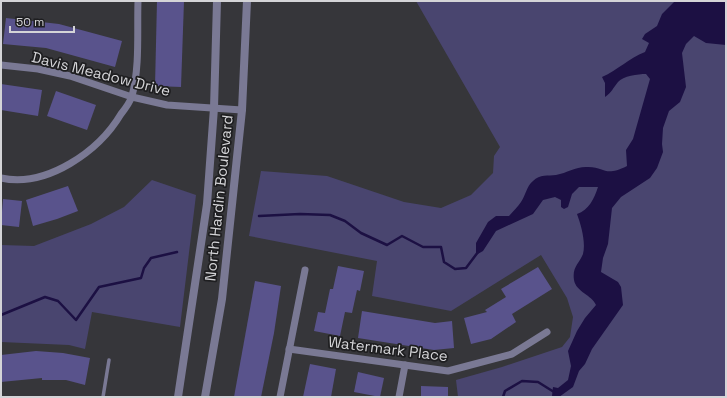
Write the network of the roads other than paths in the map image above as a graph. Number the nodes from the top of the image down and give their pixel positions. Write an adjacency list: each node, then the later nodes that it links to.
1 (138, 1): 5 (street)
2 (217, 1): 6 (street, North Hardin Boulevard)
3 (247, 1): 7 (street, North Hardin Boulevard)
4 (1, 65): 5 (street, Davis Meadow Drive)
5 (132, 97): 6 (street, Davis Meadow Drive); 8 (street)
6 (214, 108): 7 (street, Davis Meadow Drive); 15 (street, North Hardin Boulevard)
7 (242, 110): 16 (street, North Hardin Boulevard)
8 (1, 178)
9 (305, 270): 11 (street)
10 (546, 332): 13 (street, Watermark Place)
11 (289, 349): 13 (street, Watermark Place); 17 (street)
12 (109, 360): 14 (lane)
13 (405, 365): 18 (street)
14 (103, 397)
15 (178, 397)
16 (205, 397)
17 (280, 397)
18 (399, 397)

